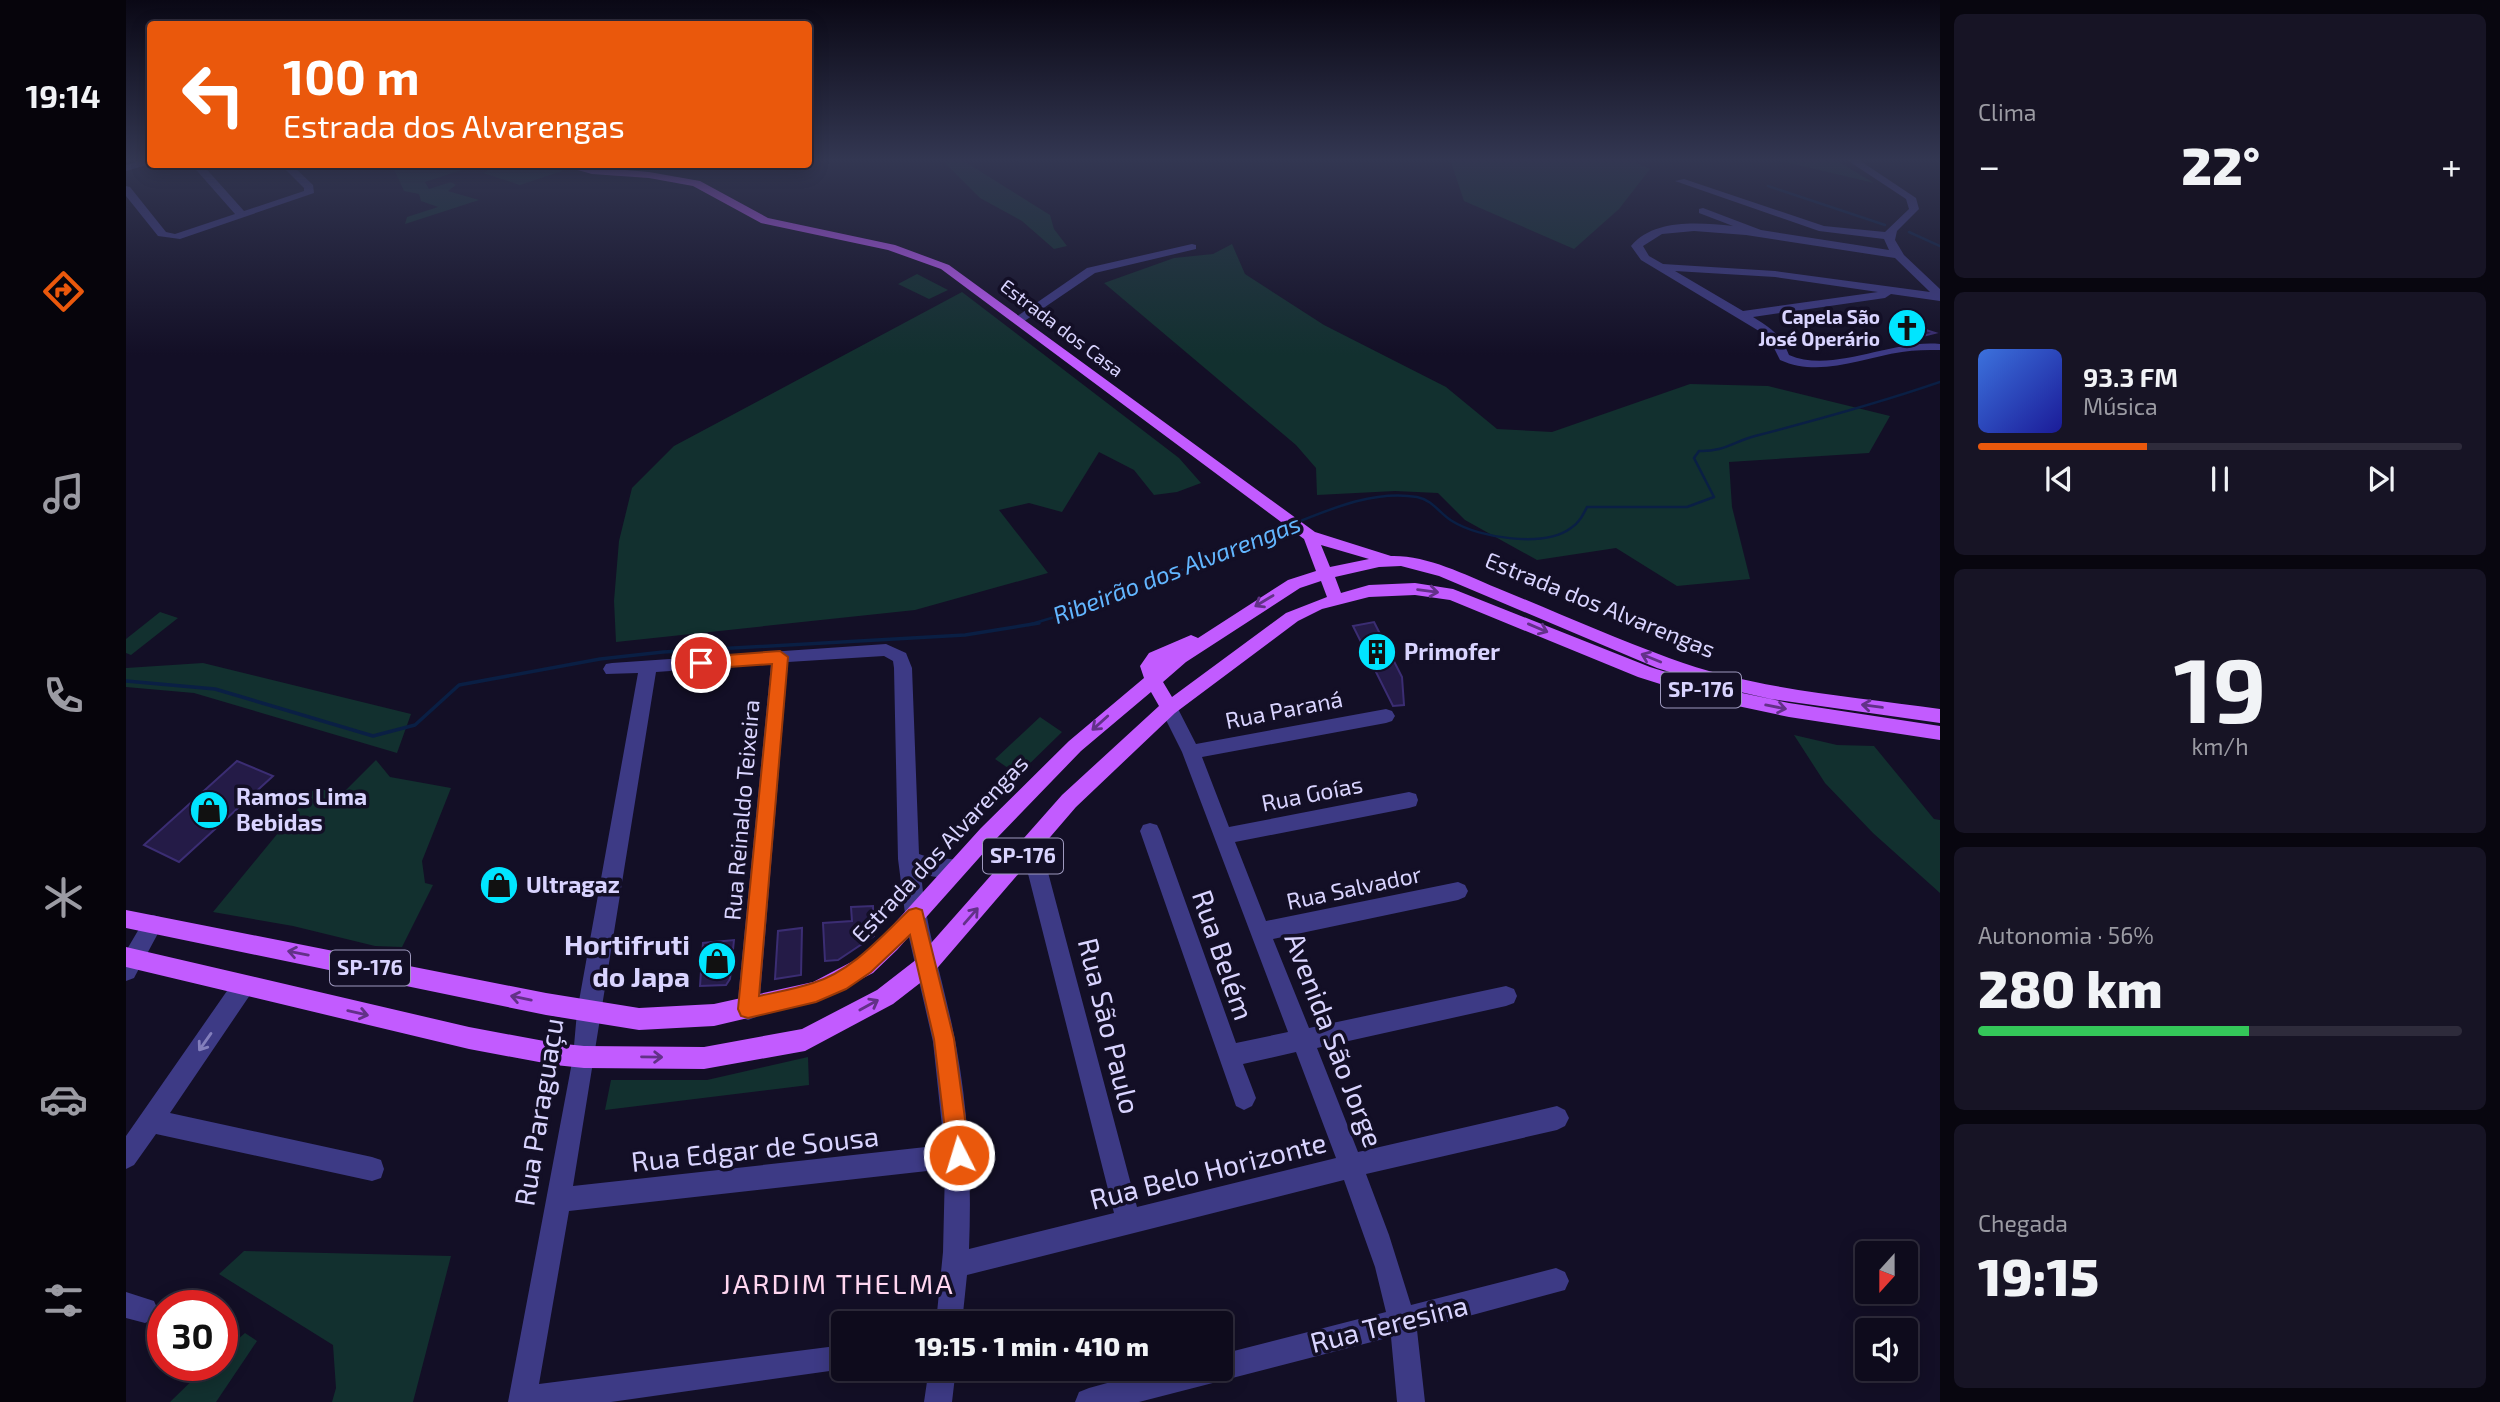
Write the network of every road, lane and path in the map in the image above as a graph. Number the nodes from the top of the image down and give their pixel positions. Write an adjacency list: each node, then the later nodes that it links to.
1 (155, 223): 2 (street)
2 (220, 223)
3 (776, 223): 17 (main road, Estrada dos Casa)
4 (1735, 223): 7 (street)
5 (1806, 223): 8 (street)
6 (1901, 223): 8 (street)
7 (1759, 233): 10 (street); 11 (street)
8 (1889, 236): 10 (street)
9 (1192, 247): 17 (street)
10 (1897, 254): 14 (street)
11 (1661, 267): 12 (street); 16 (street)
12 (1892, 291): 13 (street); 16 (street)
13 (1910, 294): 14 (street); 15 (street)
14 (1940, 296)
15 (1940, 306)
16 (1741, 315): 18 (street)
17 (1019, 319): 19 (main road, Estrada dos Casa)
18 (1940, 346)
19 (1309, 539): 20 (main road, Estrada dos Casa); 21 (main road); 22 (main road)
20 (1401, 561): 21 (main road, Estrada dos Alvarengas / SP-176); 30 (main road, Estrada dos Alvarengas / SP-176, one-way to 20)
21 (1326, 573): 22 (main road, Estrada dos Alvarengas / SP-176); 23 (main road)
22 (1303, 580): 27 (main road, Estrada dos Alvarengas / SP-176, one-way to 27)
23 (1336, 599): 28 (main road, Estrada dos Alvarengas / SP-176); 31 (main road, Estrada dos Alvarengas / SP-176, one-way to 31)
24 (780, 657): 25 (street); 37 (street); 48 (street, Rua Reinaldo Teixeira)
25 (648, 667): 26 (street); 49 (street, Rua Paraguaçu)
26 (612, 669)
27 (1153, 680): 28 (main road); 38 (main road, Estrada dos Alvarengas / SP-176, one-way to 38)
28 (1169, 708): 32 (street, Avenida São Jorge); 36 (main road, Estrada dos Alvarengas / SP-176)
29 (1385, 716): 32 (street, Rua Paraná)
30 (1940, 716)
31 (1940, 733)
32 (1191, 752): 35 (street, Avenida São Jorge)
33 (1409, 800): 35 (street, Rua Goías)
34 (1150, 831): 51 (street, Rua Belém)
35 (1223, 836): 43 (street, Avenida São Jorge)
36 (1031, 846): 45 (main road, Estrada dos Alvarengas / SP-176, one-way to 36); 61 (street, Rua São Paulo)
37 (908, 859): 38 (street); 40 (street)
38 (957, 868): 40 (main road, Estrada dos Alvarengas / SP-176)
39 (1458, 891): 43 (street, Rua Salvador)
40 (916, 916): 45 (street); 48 (main road, Estrada dos Alvarengas / SP-176)
41 (126, 919): 42 (main road, Estrada dos Alvarengas / SP-176)
42 (153, 924): 44 (street); 49 (main road, Estrada dos Alvarengas / SP-176, one-way to 42)
43 (1260, 932): 50 (street, Avenida São Jorge)
44 (129, 962): 46 (main road, Estrada dos Alvarengas / SP-176)
45 (925, 966): 52 (main road, Estrada dos Alvarengas / SP-176, one-way to 45); 56 (street)
46 (244, 985): 52 (main road, Estrada dos Alvarengas / SP-176, one-way to 52); 55 (street, one-way to 55)
47 (1506, 996): 50 (street)
48 (748, 1009): 49 (main road, Estrada dos Alvarengas / SP-176)
49 (588, 1012): 52 (street, Rua Paraguaçu)
50 (1303, 1041): 51 (street); 58 (street, Avenida São Jorge)
51 (1229, 1056): 53 (street, Rua Belém)
52 (584, 1057): 60 (street, Rua Paraguaçu)
53 (1244, 1098)
54 (1557, 1118): 58 (street, Rua Belo Horizonte)
55 (151, 1121): 57 (street); 59 (street)
56 (959, 1155): 60 (street, Rua Edgar de Sousa); 62 (street)
57 (126, 1157)
58 (1351, 1166): 61 (street, Rua Belo Horizonte); 65 (street, Avenida São Jorge)
59 (372, 1169)
60 (557, 1200): 70 (street, Rua Paraguaçu)
61 (1128, 1222): 62 (street, Rua Belo Horizonte)
62 (955, 1265): 64 (street)
63 (1556, 1281): 65 (street, Rua Teresina)
64 (950, 1311)
65 (1403, 1321): 67 (street, Rua Teresina); 73 (street, Avenida São Jorge)
66 (831, 1360): 70 (street)
67 (1233, 1364)
68 (941, 1381): 71 (street)
69 (1166, 1381): 72 (street)
70 (522, 1401)
71 (938, 1402)
72 (1089, 1402)
73 (1411, 1402)

